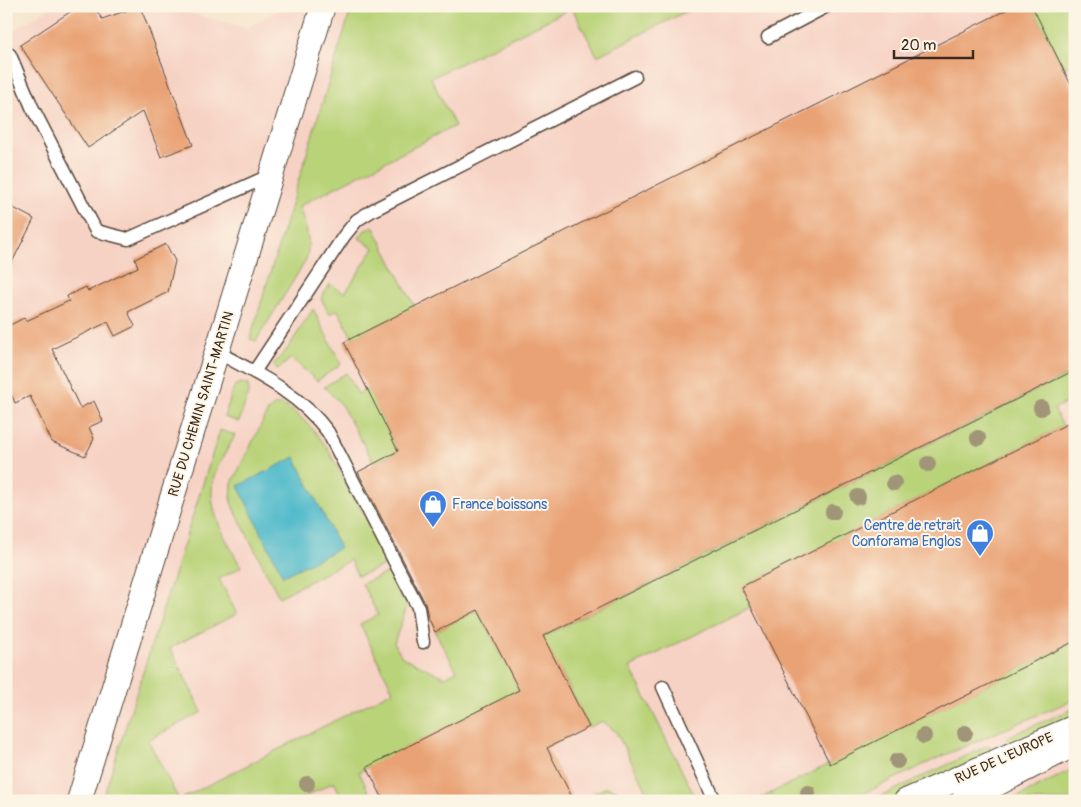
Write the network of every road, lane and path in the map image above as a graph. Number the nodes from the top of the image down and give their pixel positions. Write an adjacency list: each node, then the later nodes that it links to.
1 (323, 6): 6 (street, RUE DU CHEMIN SAINT-MARTIN)
2 (827, 6): 3 (lane)
3 (768, 37)
4 (6, 52): 6 (lane)
5 (635, 77): 8 (lane)
6 (271, 175): 7 (street, RUE DU CHEMIN SAINT-MARTIN)
7 (217, 352): 8 (lane); 13 (street, RUE DU CHEMIN SAINT-MARTIN)
8 (254, 372): 9 (lane)
9 (423, 642)
10 (663, 687): 14 (lane)
11 (1075, 726): 15 (street, RUE DE L'EUROPE)
12 (1075, 744): 16 (street, RUE DE L'EUROPE)
13 (80, 801)
14 (715, 801)
15 (906, 801)
16 (963, 801)

